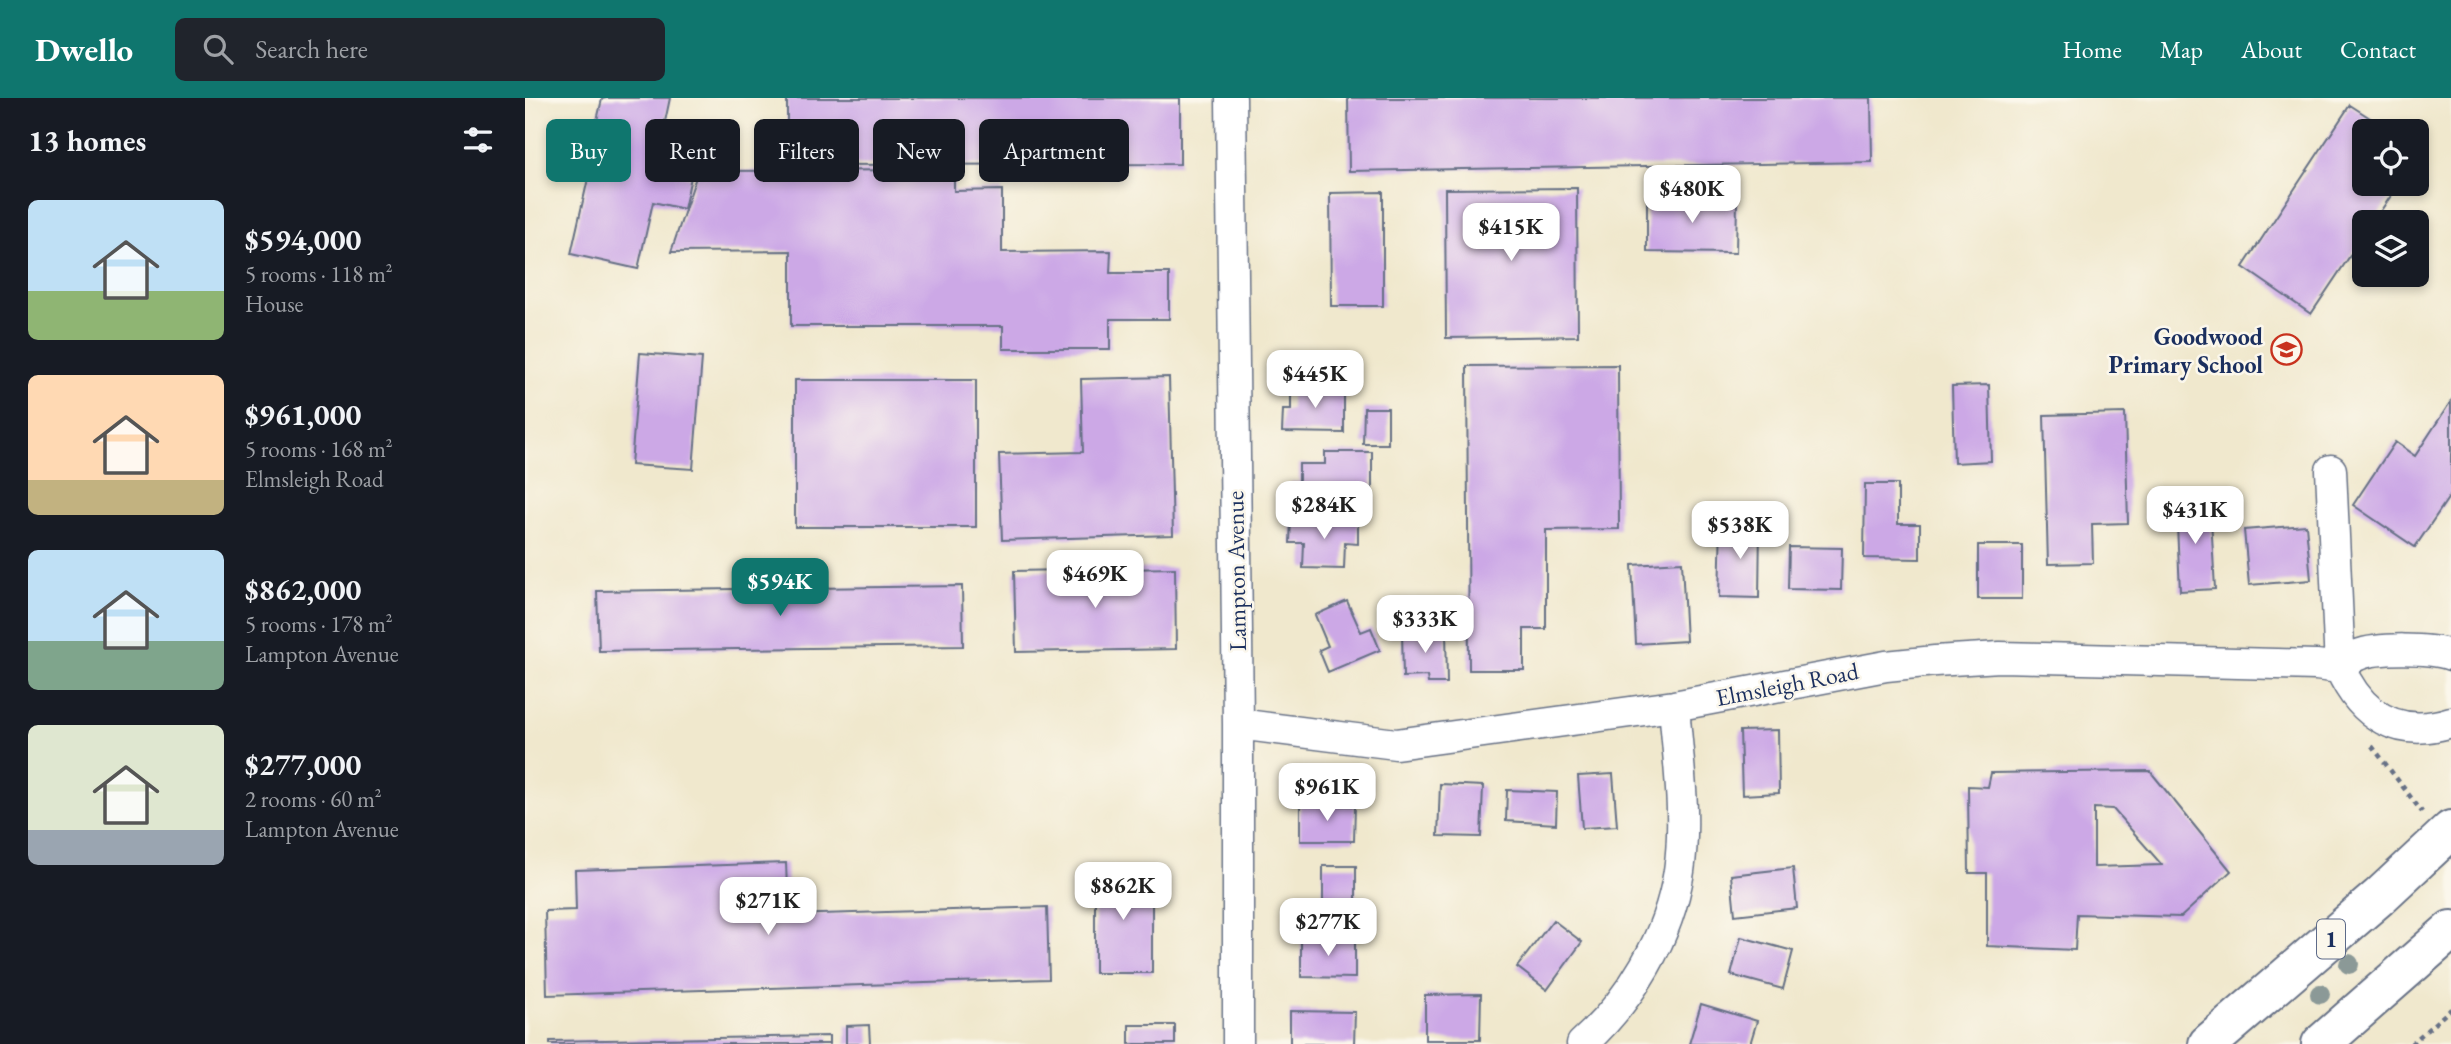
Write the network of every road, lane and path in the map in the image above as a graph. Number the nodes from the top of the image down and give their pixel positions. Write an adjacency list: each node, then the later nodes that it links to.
1 (1231, 98): 7 (street, Lampton Avenue)
2 (2331, 470): 4 (street)
3 (2451, 655): 4 (street)
4 (2340, 668): 5 (street, Elmsleigh Road); 6 (street)
5 (1674, 706): 7 (street, Elmsleigh Road); 12 (street)
6 (2451, 722)
7 (1238, 724): 11 (street, Lampton Avenue)
8 (2451, 830): 13 (highway, 1)
9 (2451, 929): 14 (highway)
10 (2451, 1009): 15 (path)
11 (1238, 1044)
12 (1582, 1044)
13 (2208, 1044)
14 (2321, 1044)
15 (2411, 1044)

